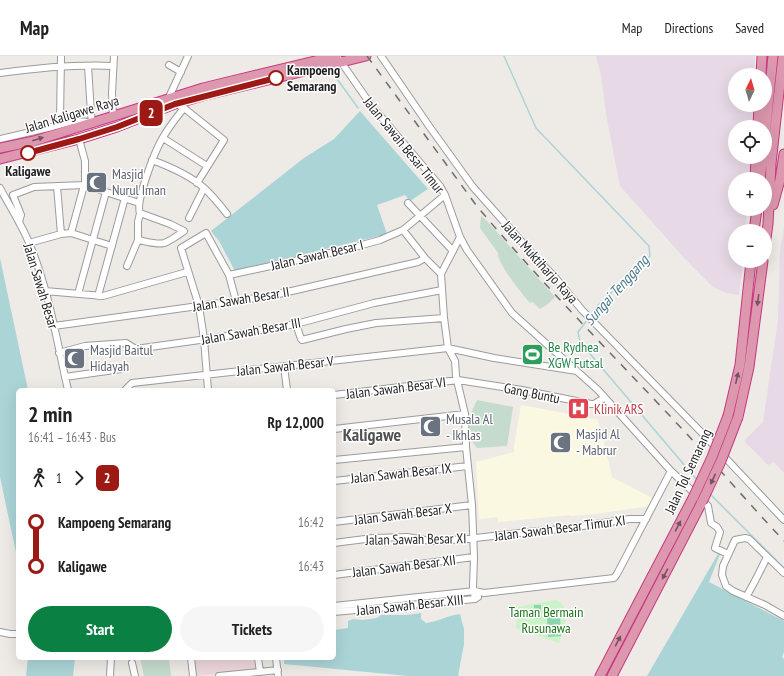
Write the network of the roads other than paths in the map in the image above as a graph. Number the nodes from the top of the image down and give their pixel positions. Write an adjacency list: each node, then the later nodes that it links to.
1 (61, 56): 13 (street)
2 (114, 56): 12 (street)
3 (188, 56): 15 (street)
4 (366, 56): 9 (highway, Jalan Kaligawe Raya)
5 (381, 56): 97 (street, Jalan Muktiharjo Raya)
6 (762, 56): 14 (highway)
7 (773, 56): 19 (highway)
8 (782, 56): 20 (highway)
9 (331, 61): 17 (highway, Jalan Kaligawe Raya); 38 (street, Jalan Sawah Besar Timur)
10 (168, 64): 15 (street)
11 (88, 66): 12 (street); 13 (street); 21 (street)
12 (113, 66): 18 (street)
13 (61, 68): 16 (street); 22 (street)
14 (761, 68)
15 (181, 72): 17 (street)
16 (0, 73)
17 (176, 103): 18 (highway, Jalan Kaligawe Raya); 23 (street); 25 (highway, Jalan Kaligawe Raya); 31 (street)
18 (113, 116): 21 (highway, Jalan Kaligawe Raya)
19 (767, 120)
20 (772, 120)
21 (92, 122): 22 (street); 26 (highway, Jalan Kaligawe Raya, one-way to 21)
22 (63, 123): 24 (street)
23 (162, 138): 29 (street); 31 (street)
24 (0, 139)
25 (79, 139): 28 (highway, Jalan Kaligawe Raya); 33 (street)
26 (0, 148)
27 (784, 154): 47 (highway)
28 (0, 159)
29 (152, 160): 32 (street); 40 (street)
30 (765, 164): 47 (highway)
31 (207, 166): 32 (street)
32 (197, 183): 36 (street)
33 (85, 185): 34 (street); 37 (street); 49 (street)
34 (57, 186): 46 (street); 50 (street)
35 (0, 188): 46 (street, Jalan Sawah Besar)
36 (204, 188): 43 (street); 45 (street)
37 (106, 192): 39 (street); 52 (street)
38 (445, 195): 44 (street, Jalan Sawah Besar I); 51 (street, Jalan Sawah Besar Timur)
39 (125, 198): 40 (street); 55 (street)
40 (139, 203): 42 (street)
41 (408, 203): 44 (street)
42 (140, 213): 53 (street); 53 (street)
43 (227, 214)
44 (420, 215): 48 (street, Jalan Sawah Besar I); 56 (street)
45 (189, 218)
46 (19, 222): 54 (street, Jalan Sawah Besar)
47 (768, 224)
48 (403, 230): 57 (street); 63 (street, Jalan Sawah Besar I)
49 (71, 233): 50 (street); 52 (street)
50 (60, 234): 54 (street)
51 (460, 238): 56 (street); 78 (street, Jalan Sawah Besar Timur)
52 (94, 240): 55 (street); 66 (street)
53 (138, 240): 58 (street)
54 (30, 243): 65 (street, Jalan Sawah Besar)
55 (112, 246): 67 (street)
56 (453, 250): 62 (street)
57 (425, 258): 62 (street); 68 (street, Jalan Sawah Besar II)
58 (127, 266)
59 (750, 268): 128 (highway, Jalan Tol Semarang, one-way to 59, bridge)
60 (762, 268): 129 (highway, Jalan Tol Semarang, one-way to 129, bridge)
61 (187, 272): 63 (street); 67 (street); 69 (street)
62 (442, 274): 64 (street)
63 (230, 275): 68 (street)
64 (442, 290): 70 (street); 71 (street, Jalan Sawah Besar III)
65 (45, 291): 66 (street); 72 (street, Jalan Sawah Besar)
66 (78, 294): 67 (street)
67 (98, 296)
68 (236, 301): 69 (street, Jalan Sawah Besar II)
69 (199, 306): 72 (street, Jalan Sawah Besar II); 73 (street)
70 (444, 318): 71 (street); 74 (street)
71 (296, 324): 73 (street, Jalan Sawah Besar III)
72 (54, 326): 75 (street, Jalan Sawah Besar)
73 (204, 339): 75 (street, Jalan Sawah Besar III); 79 (street)
74 (448, 348): 76 (street, Jalan Sawah Besar V); 78 (street, Jalan Sawah Besar V); 81 (street)
75 (59, 352): 80 (street, Jalan Sawah Besar)
76 (284, 366): 79 (street, Jalan Sawah Besar V); 85 (street)
77 (120, 369): 80 (street)
78 (576, 371): 87 (street, Jalan Sawah Besar Timur)
79 (206, 375): 83 (street, Jalan Sawah Besar V); 84 (street)
80 (65, 377): 82 (street, Jalan Sawah Besar)
81 (458, 380): 86 (street, Jalan Sawah Besar VI); 87 (street, Gang Buntu); 88 (street)
82 (68, 388)
83 (128, 388)
84 (208, 388)
85 (287, 388)
86 (336, 395)
87 (604, 398): 93 (street, Jalan Sawah Besar Timur)
88 (465, 414): 89 (street); 90 (street)
89 (336, 428)
90 (466, 446): 91 (street); 92 (street)
91 (336, 460)
92 (468, 466): 94 (street, Jalan Sawah Besar IX); 95 (street)
93 (671, 471): 96 (street); 101 (street, Jalan Sawah Besar Timur)
94 (336, 481)
95 (472, 505): 98 (street, Jalan Sawah Besar X); 99 (street)
96 (646, 519): 99 (street, Jalan Sawah Besar Timur XI); 107 (street, Jalan Sawah Besar XIII)
97 (784, 520)
98 (336, 522)
99 (474, 538): 100 (street, Jalan Sawah Besar XI); 102 (street)
100 (336, 543)
101 (723, 552): 103 (street); 108 (street)
102 (474, 557): 105 (street, Jalan Sawah Besar XII); 106 (street)
103 (767, 557): 104 (street); 108 (street)
104 (784, 573)
105 (336, 575)
106 (474, 589): 107 (street, Jalan Sawah Besar XIII); 109 (street); 110 (street, Jalan Sawah Besar XIII)
107 (484, 593): 109 (street, Jalan Sawah Besar XIII)
108 (746, 597): 112 (street)
109 (475, 599): 111 (street, Jalan Sawah Besar XIII)
110 (336, 606)
111 (336, 612)
112 (784, 616)
113 (0, 632): 114 (street)
114 (10, 634): 115 (street); 116 (street)
115 (16, 634)
116 (0, 637)
117 (111, 660): 124 (street)
118 (191, 660): 126 (street)
119 (258, 660): 122 (street)
120 (276, 660): 123 (street)
121 (132, 663): 125 (street)
122 (260, 672): 123 (street); 127 (street)
123 (278, 673)
124 (110, 676)
125 (135, 676)
126 (193, 676)
127 (219, 676)
128 (600, 676)
129 (612, 676)

